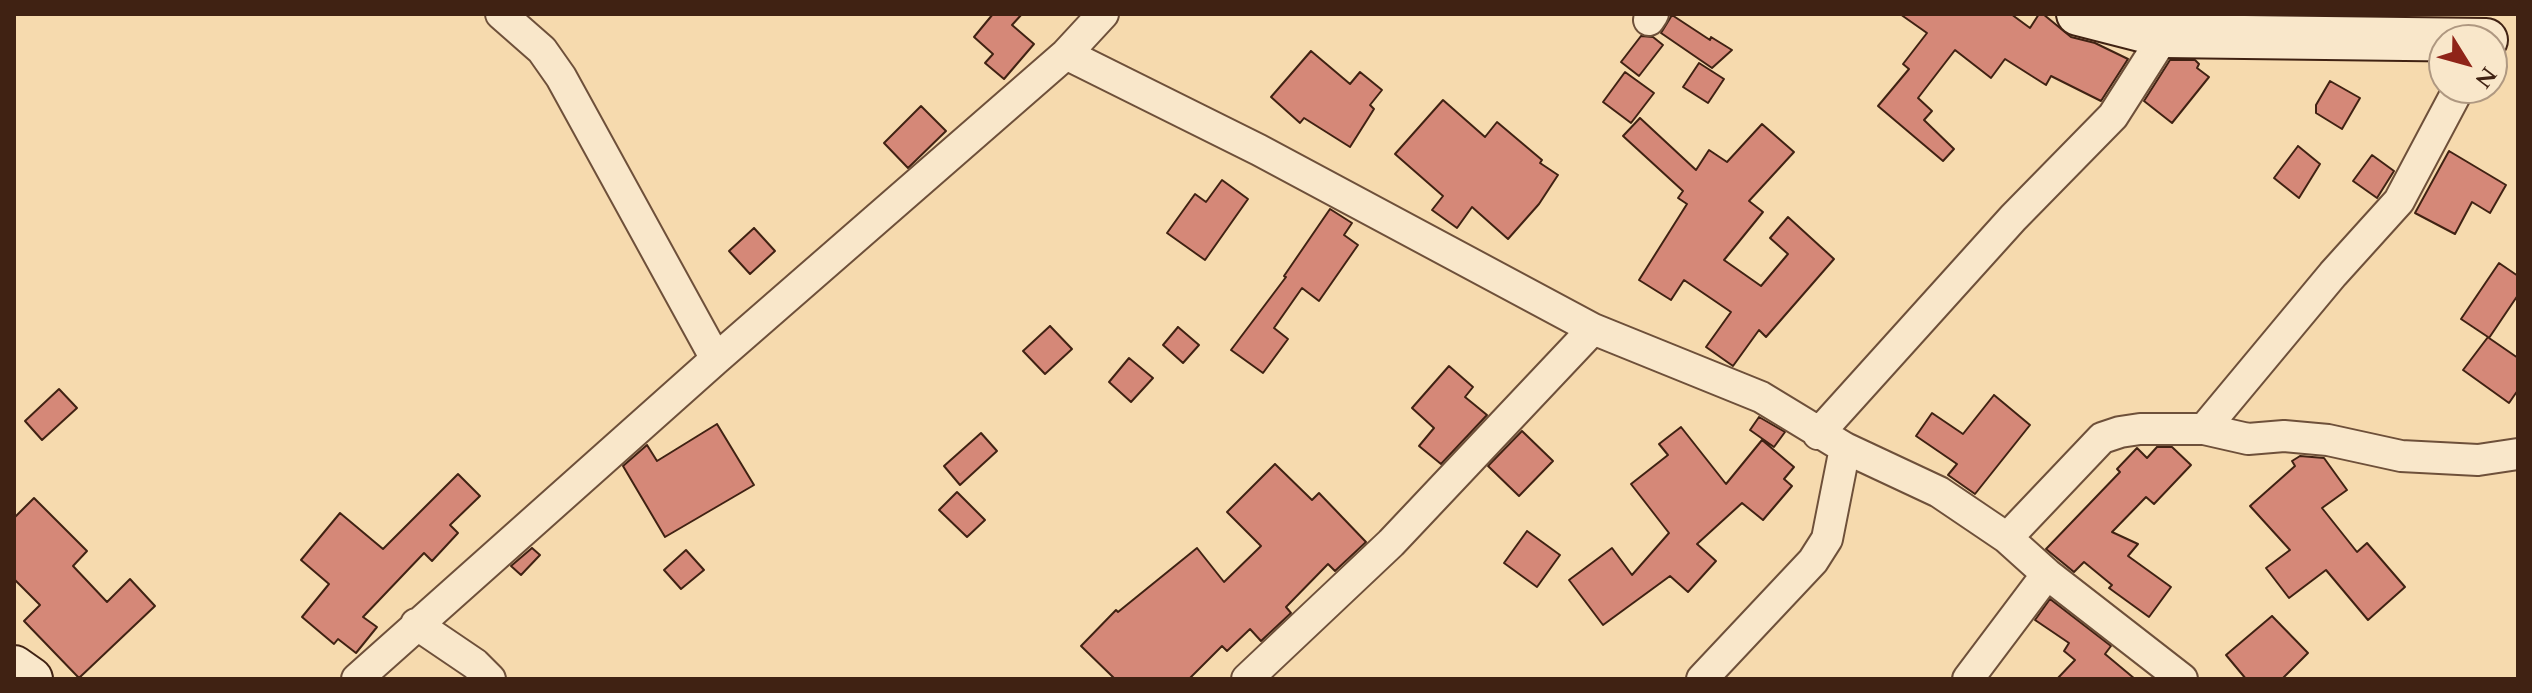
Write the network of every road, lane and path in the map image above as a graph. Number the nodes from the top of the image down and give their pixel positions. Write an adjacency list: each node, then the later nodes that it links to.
1 (501, 14): 9 (street)
2 (1103, 14): 6 (street)
3 (2078, 14): 4 (street)
4 (2164, 36): 5 (street); 11 (street)
5 (2428, 39)
6 (1066, 54): 8 (street); 9 (street)
7 (2451, 104): 10 (street)
8 (1593, 329): 11 (street); 21 (street)
9 (716, 359): 16 (street)
10 (2204, 429): 13 (street); 14 (street)
11 (1818, 434): 12 (street)
12 (1845, 448): 14 (street); 22 (street)
13 (2518, 454)
14 (2007, 538): 15 (street)
15 (2047, 574): 23 (street); 24 (street)
16 (416, 624): 19 (street); 20 (street)
17 (14, 667): 18 (street)
18 (31, 679)
19 (357, 679)
20 (490, 679)
21 (1247, 679)
22 (1702, 679)
23 (1968, 679)
24 (2182, 679)

